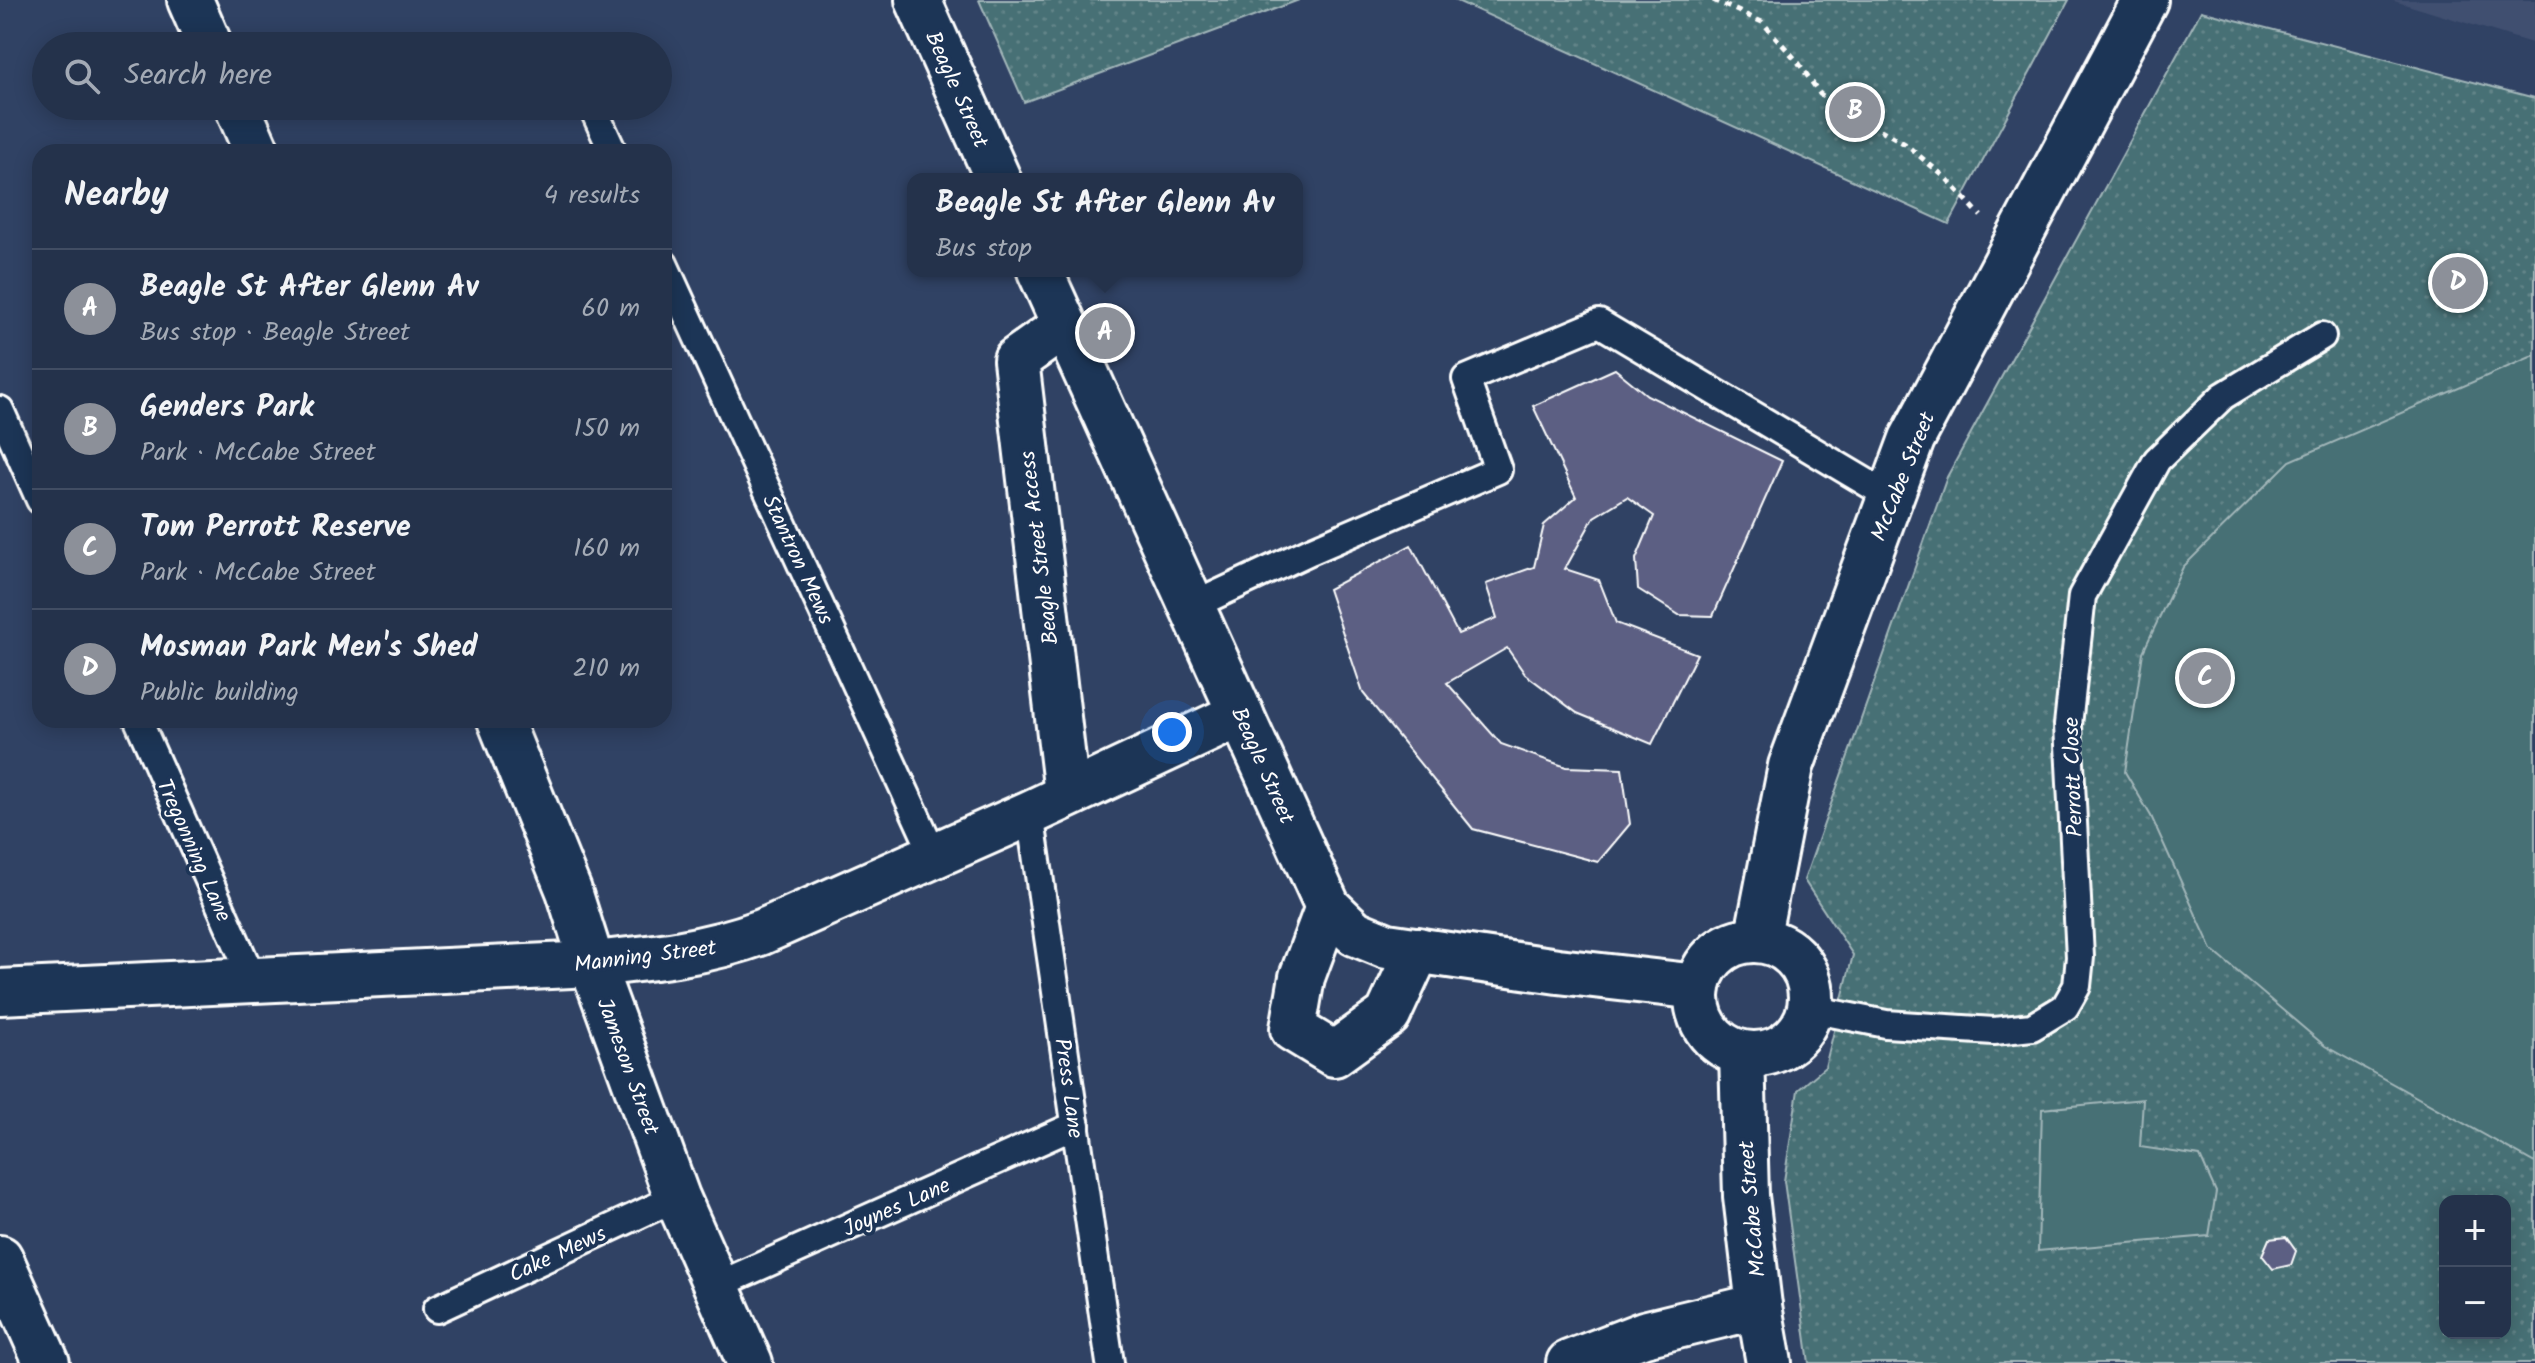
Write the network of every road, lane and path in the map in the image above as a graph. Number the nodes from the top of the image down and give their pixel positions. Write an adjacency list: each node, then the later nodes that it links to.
1 (190, 0): 5 (street)
2 (918, 0): 10 (street, Beagle Street)
3 (1713, 0): 11 (path)
4 (2145, 0): 11 (street, McCabe Street)
5 (204, 32)
6 (243, 120): 8 (street)
7 (598, 120): 9 (lane)
8 (254, 144)
9 (609, 144)
10 (995, 173)
11 (2015, 245): 18 (street, McCabe Street)
12 (1043, 277): 14 (street, Beagle Street)
13 (672, 282): 24 (lane, Stantron Mews)
14 (1064, 326): 19 (street, Beagle Street); 23 (street, Beagle Street Access)
15 (2322, 336): 32 (lane, Perrott Close)
16 (0, 410): 17 (lane)
17 (32, 482)
18 (1891, 497): 19 (lane); 26 (street, McCabe Street)
19 (1192, 606): 20 (street, Beagle Street)
20 (1241, 714): 23 (street, Manning Street); 25 (street, Beagle Street)
21 (142, 728): 29 (lane, Tregonning Lane)
22 (503, 728): 28 (street, Jameson Street)
23 (1049, 803): 24 (street, Manning Street); 34 (lane, Press Lane)
24 (934, 855): 28 (street, Manning Street)
25 (1328, 907): 27 (street, Beagle Street); 27 (street)
26 (1757, 940): 30 (street); 32 (street)
27 (1418, 950): 30 (street, Beagle Street)
28 (592, 964): 29 (street, Manning Street); 35 (street, Jameson Street)
29 (253, 980): 31 (street, Manning Street)
30 (1698, 987): 33 (street)
31 (0, 992)
32 (1811, 1009): 33 (street)
33 (1742, 1053): 38 (street, McCabe Street)
34 (1076, 1125): 37 (lane, Joynes Lane); 42 (lane, Press Lane)
35 (677, 1197): 37 (street, Jameson Street); 39 (lane, Cake Mews)
36 (0, 1258): 40 (street)
37 (716, 1286): 41 (street, Jameson Street)
38 (1759, 1306): 43 (street); 44 (street, McCabe Street)
39 (437, 1309)
40 (47, 1363)
41 (750, 1363)
42 (1110, 1363)
43 (1569, 1363)
44 (1769, 1363)

